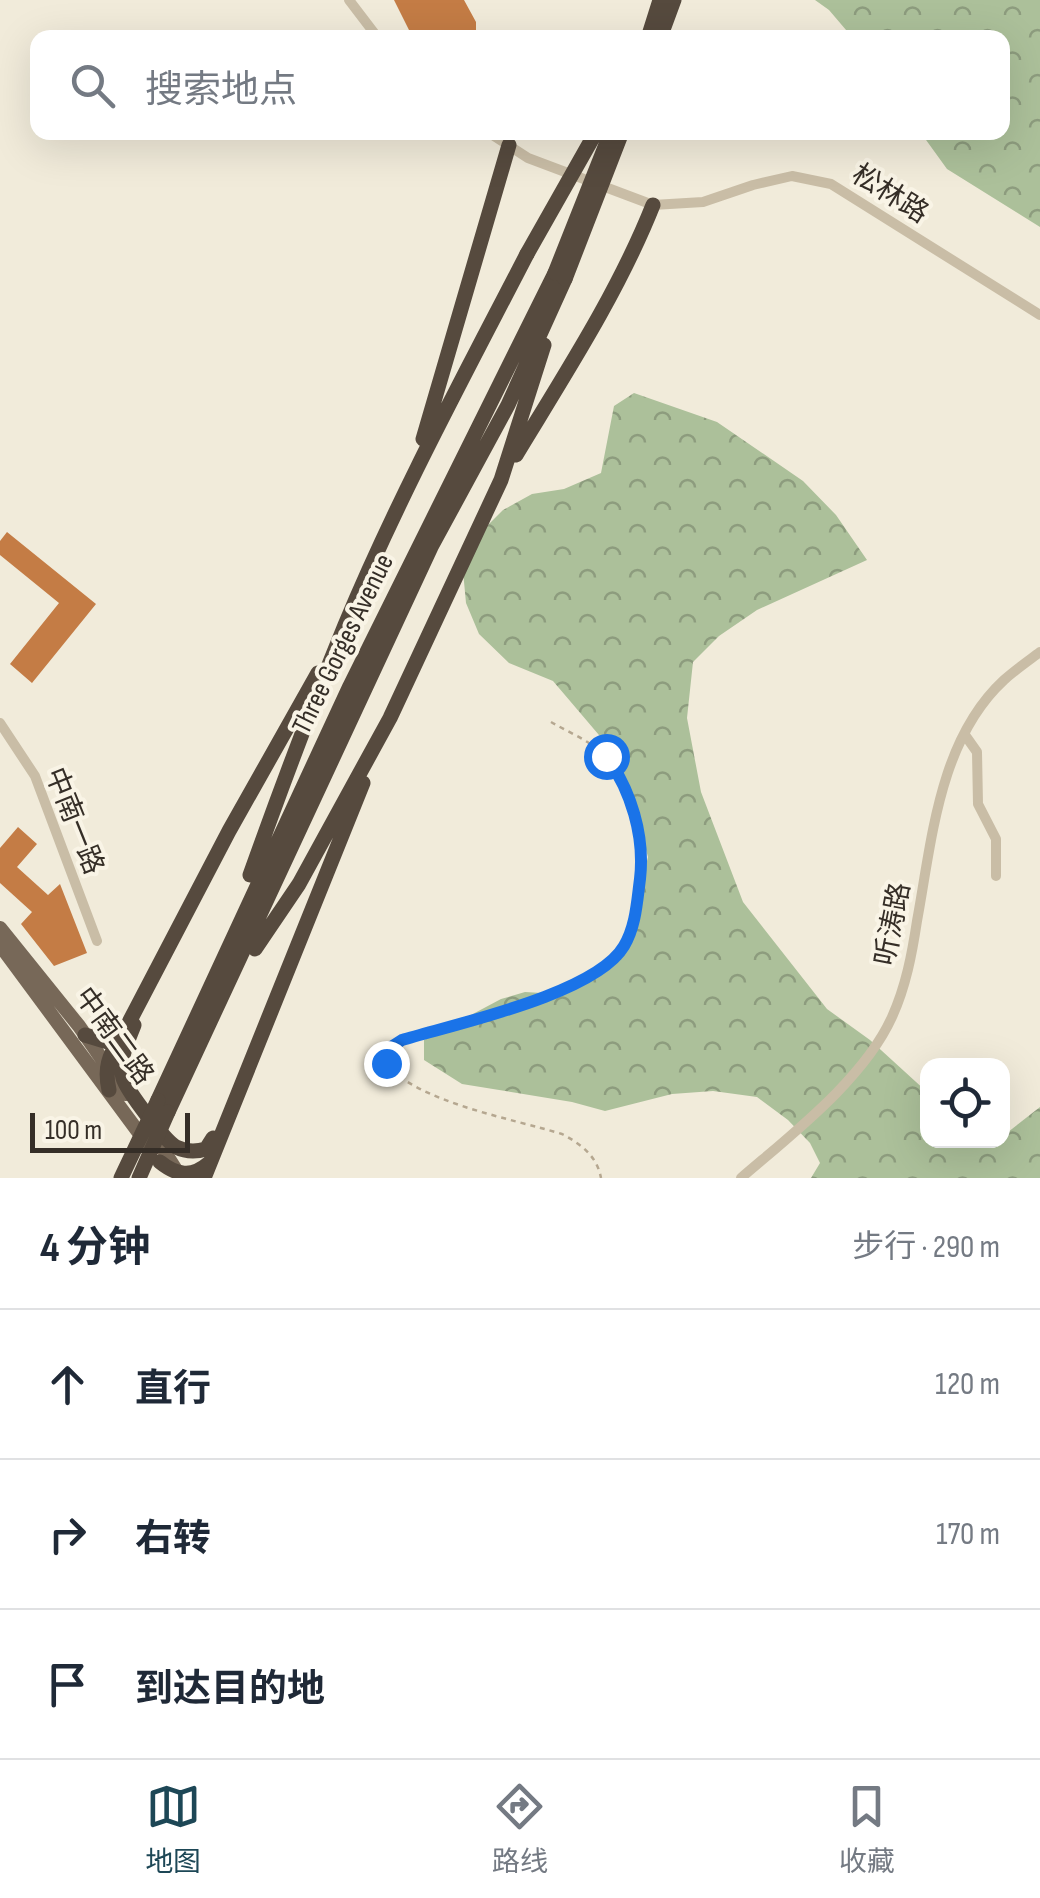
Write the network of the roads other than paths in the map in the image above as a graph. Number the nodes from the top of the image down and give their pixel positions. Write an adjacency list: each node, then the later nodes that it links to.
1 (349, 0): 4 (street)
2 (660, 0): 5 (highway)
3 (674, 0): 6 (highway)
4 (372, 30)
5 (651, 30)
6 (663, 30)
7 (499, 140): 11 (street)
8 (591, 140): 16 (highway, bridge)
9 (608, 140): 13 (highway, Three Gorges Avenue, bridge)
10 (619, 140): 13 (highway, Three Gorges Avenue, bridge)
11 (508, 146): 12 (street, 松林路); 16 (highway)
12 (653, 205): 14 (street, 松林路); 15 (highway)
13 (560, 276): 15 (highway); 27 (highway, Three Gorges Avenue); 28 (highway, Three Gorges Avenue)
14 (1040, 315)
15 (501, 480): 19 (highway)
16 (406, 495): 17 (highway)
17 (347, 622): 26 (highway); 27 (highway)
18 (1040, 652): 21 (street, 听涛路)
19 (390, 718): 28 (highway); 34 (highway)
20 (0, 722): 24 (street, 中南一路)
21 (965, 734): 22 (street); 41 (street, 听涛路)
22 (996, 876)
23 (0, 928): 30 (main road, 中南二路)
24 (97, 941)
25 (0, 945): 32 (main road, 中南二路)
26 (168, 948): 29 (highway); 34 (highway)
27 (217, 970): 33 (highway, Three Gorges Avenue)
28 (228, 989): 33 (highway, Three Gorges Avenue)
29 (125, 1030): 30 (highway); 31 (highway)
30 (85, 1036): 31 (main road, 中南二路)
31 (107, 1066): 32 (highway); 37 (main road, 中南二路)
32 (109, 1090): 36 (main road, 中南二路)
33 (163, 1106): 38 (highway, Three Gorges Avenue, bridge); 39 (highway, Three Gorges Avenue, bridge)
34 (229, 1111): 35 (highway)
35 (210, 1160): 37 (highway); 40 (highway)
36 (160, 1162): 37 (highway)
37 (177, 1177)
38 (121, 1178)
39 (139, 1178)
40 (204, 1178)
41 (741, 1178)

